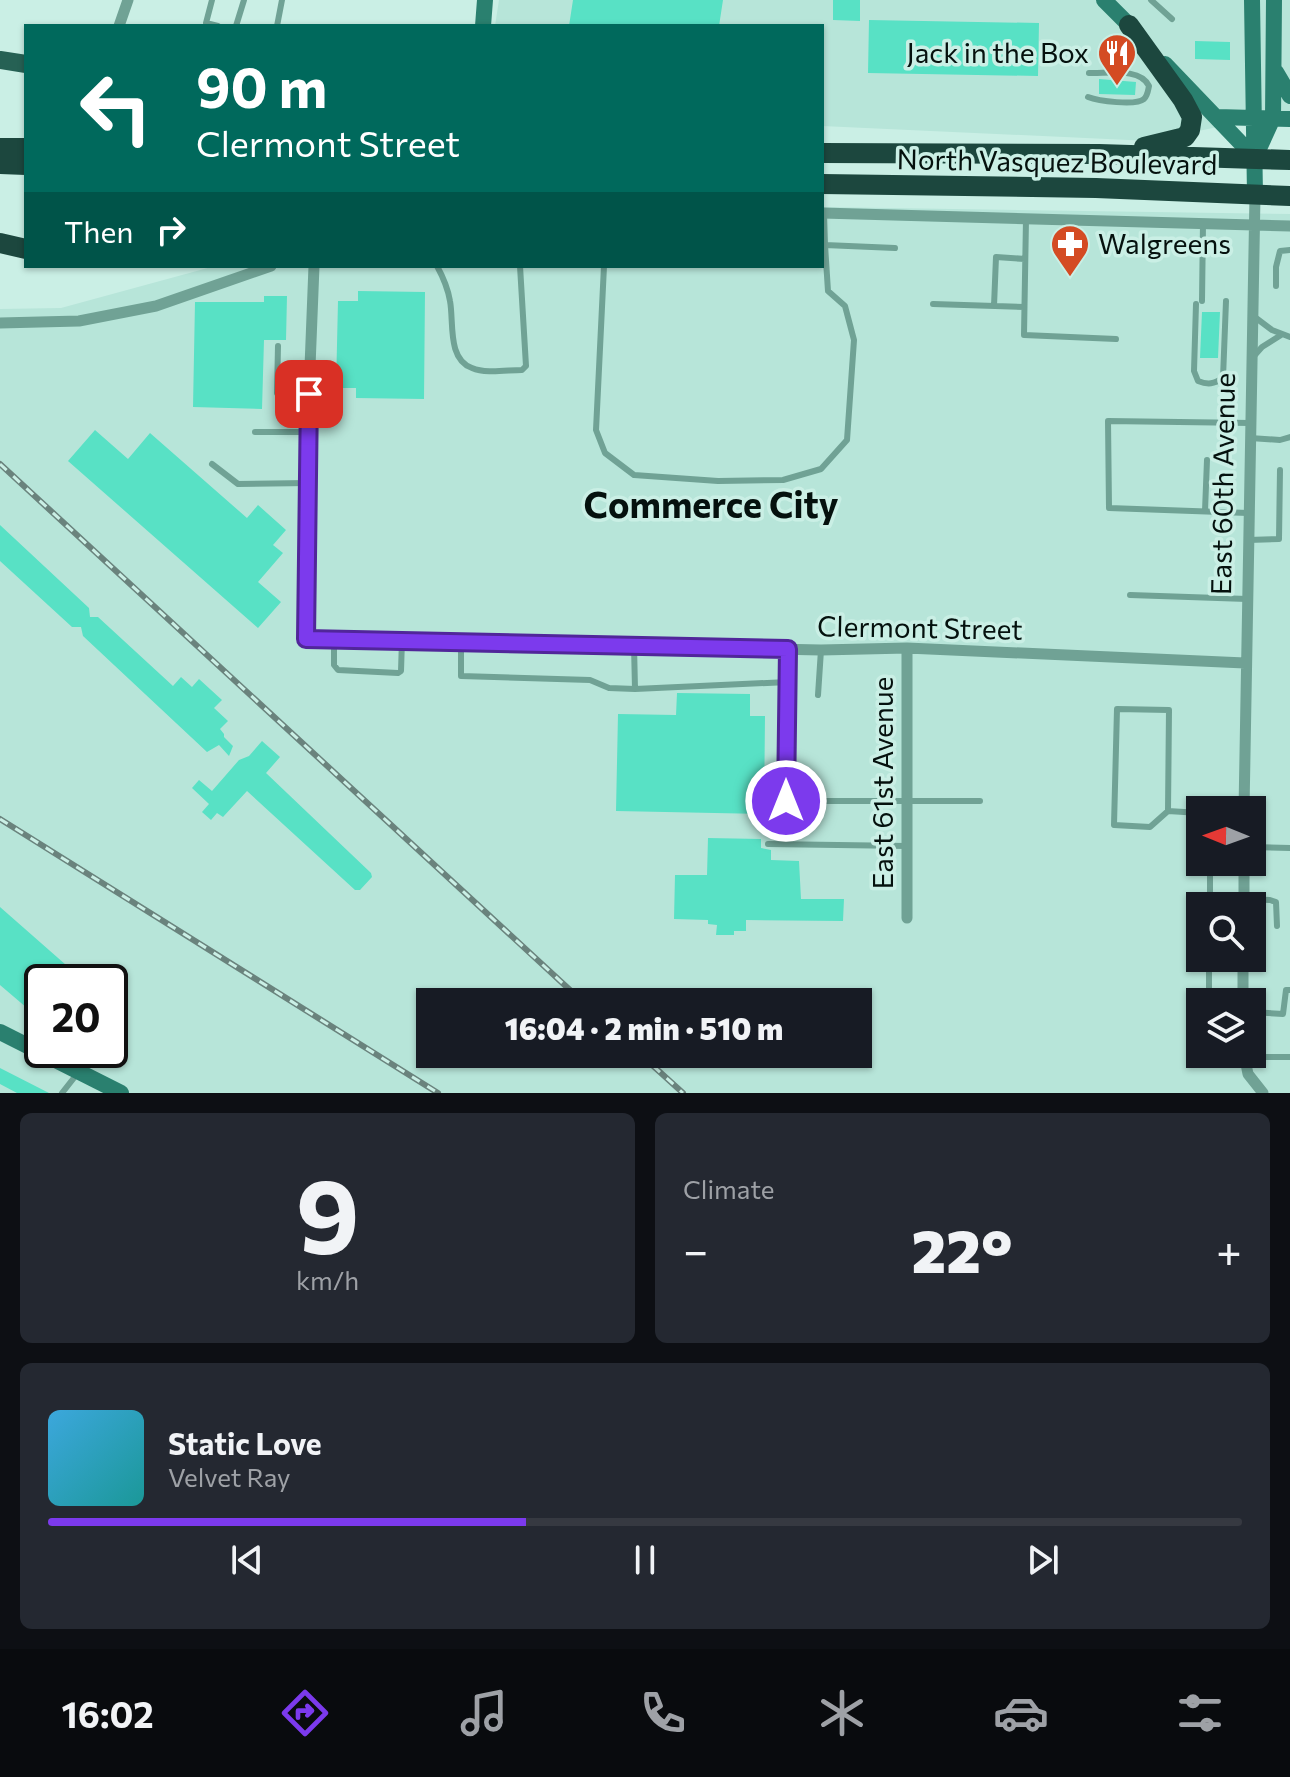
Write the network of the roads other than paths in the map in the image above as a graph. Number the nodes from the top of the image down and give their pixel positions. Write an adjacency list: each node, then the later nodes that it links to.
1 (128, 0): 10 (street)
2 (212, 0): 11 (lane)
3 (244, 0): 12 (lane)
4 (282, 0): 13 (lane)
5 (1104, 0): 14 (street)
6 (1151, 0): 9 (lane)
7 (1252, 0): 22 (street, East 60th Avenue)
8 (1274, 0): 17 (street, East 60th Avenue)
9 (1172, 19)
10 (122, 24)
11 (210, 24)
12 (237, 24)
13 (277, 24)
14 (1129, 25): 21 (street); 27 (highway)
15 (0, 60): 16 (main road)
16 (24, 66)
17 (1274, 67): 19 (street); 23 (street, East 60th Avenue)
18 (1089, 73): 20 (lane)
19 (1290, 96)
20 (1088, 97)
21 (1217, 117): 22 (street); 28 (street)
22 (1254, 118): 23 (street); 28 (street, East 60th Avenue)
23 (1282, 118): 28 (street, East 60th Avenue)
24 (24, 146): 25 (highway)
25 (0, 147)
26 (824, 153): 27 (highway, North Vasquez Boulevard)
27 (1099, 154): 28 (highway, North Vasquez Boulevard)
28 (1255, 158): 29 (highway, North Vasquez Boulevard); 33 (street, East 60th Avenue)
29 (1290, 160)
30 (0, 164): 31 (highway)
31 (24, 165)
32 (824, 184): 33 (highway, North Vasquez Boulevard)
33 (1255, 195): 34 (highway, North Vasquez Boulevard); 38 (street, East 60th Avenue)
34 (1290, 196)
35 (824, 214): 36 (street)
36 (1026, 219): 37 (street); 46 (lane)
37 (1203, 223): 38 (street); 53 (lane)
38 (1254, 225): 39 (street); 57 (street, East 60th Avenue)
39 (1290, 226)
40 (0, 243): 43 (highway)
41 (824, 245): 42 (lane)
42 (895, 248)
43 (24, 249)
44 (1290, 250): 52 (lane)
45 (824, 254): 51 (lane)
46 (1025, 259): 55 (lane); 56 (lane)
47 (265, 268): 58 (street)
48 (314, 268): 64 (street)
49 (438, 268): 50 (lane)
50 (520, 268)
51 (604, 268)
52 (1276, 286)
53 (1226, 301)
54 (933, 304): 55 (lane)
55 (994, 306): 56 (lane)
56 (1024, 307): 61 (lane)
57 (1252, 315): 59 (lane); 63 (street, East 60th Avenue)
58 (0, 323)
59 (1281, 335): 60 (lane); 63 (lane)
60 (1290, 337)
61 (1116, 339)
62 (278, 346): 64 (lane)
63 (1252, 359): 65 (street, East 60th Avenue)
64 (309, 394): 67 (street)
65 (1250, 423): 69 (street, East 60th Avenue); 74 (lane)
66 (255, 432): 67 (lane)
67 (308, 432): 73 (street)
68 (1290, 437): 69 (lane)
69 (1250, 438): 75 (street, East 60th Avenue)
70 (1207, 460): 74 (lane)
71 (212, 464): 73 (lane)
72 (1280, 470): 76 (lane)
73 (308, 483): 79 (street, Clermont Street)
74 (1205, 511): 75 (lane)
75 (1248, 513): 76 (street, East 60th Avenue)
76 (1248, 540): 78 (street, East 60th Avenue)
77 (1130, 595): 78 (lane)
78 (1247, 599): 86 (street, East 60th Avenue)
79 (334, 639): 80 (street, Clermont Street); 80 (lane)
80 (402, 640): 81 (street, Clermont Street)
81 (461, 642): 82 (street, Clermont Street); 89 (lane)
82 (634, 645): 84 (street, Clermont Street); 89 (lane)
83 (907, 648): 85 (street, Clermont Street); 86 (street, Clermont Street); 93 (street, East 61st Avenue)
84 (788, 649): 85 (street, Clermont Street); 87 (lane)
85 (821, 650): 90 (lane)
86 (1245, 663): 92 (street, East 60th Avenue)
87 (788, 682): 88 (lane); 93 (lane)
88 (661, 688): 89 (lane); 91 (lane)
89 (635, 689)
90 (818, 695)
91 (661, 699)
92 (1244, 796)
93 (907, 801): 94 (lane); 98 (street, East 61st Avenue)
94 (980, 801)
95 (1168, 811): 95 (lane); 96 (lane)
96 (1186, 812)
97 (768, 844): 98 (lane)
98 (907, 846): 102 (street, East 61st Avenue)
99 (1266, 847): 100 (lane)
100 (1290, 848)
101 (1266, 900): 103 (lane)
102 (907, 918)
103 (1277, 926)
104 (1290, 990): 105 (lane)
105 (1266, 1013)
106 (0, 1032): 110 (street)
107 (1266, 1056): 108 (lane)
108 (1290, 1057)
109 (1247, 1068): 111 (street)
110 (78, 1071): 112 (lane); 113 (street)
111 (1261, 1092)
112 (62, 1093)
113 (121, 1093)

